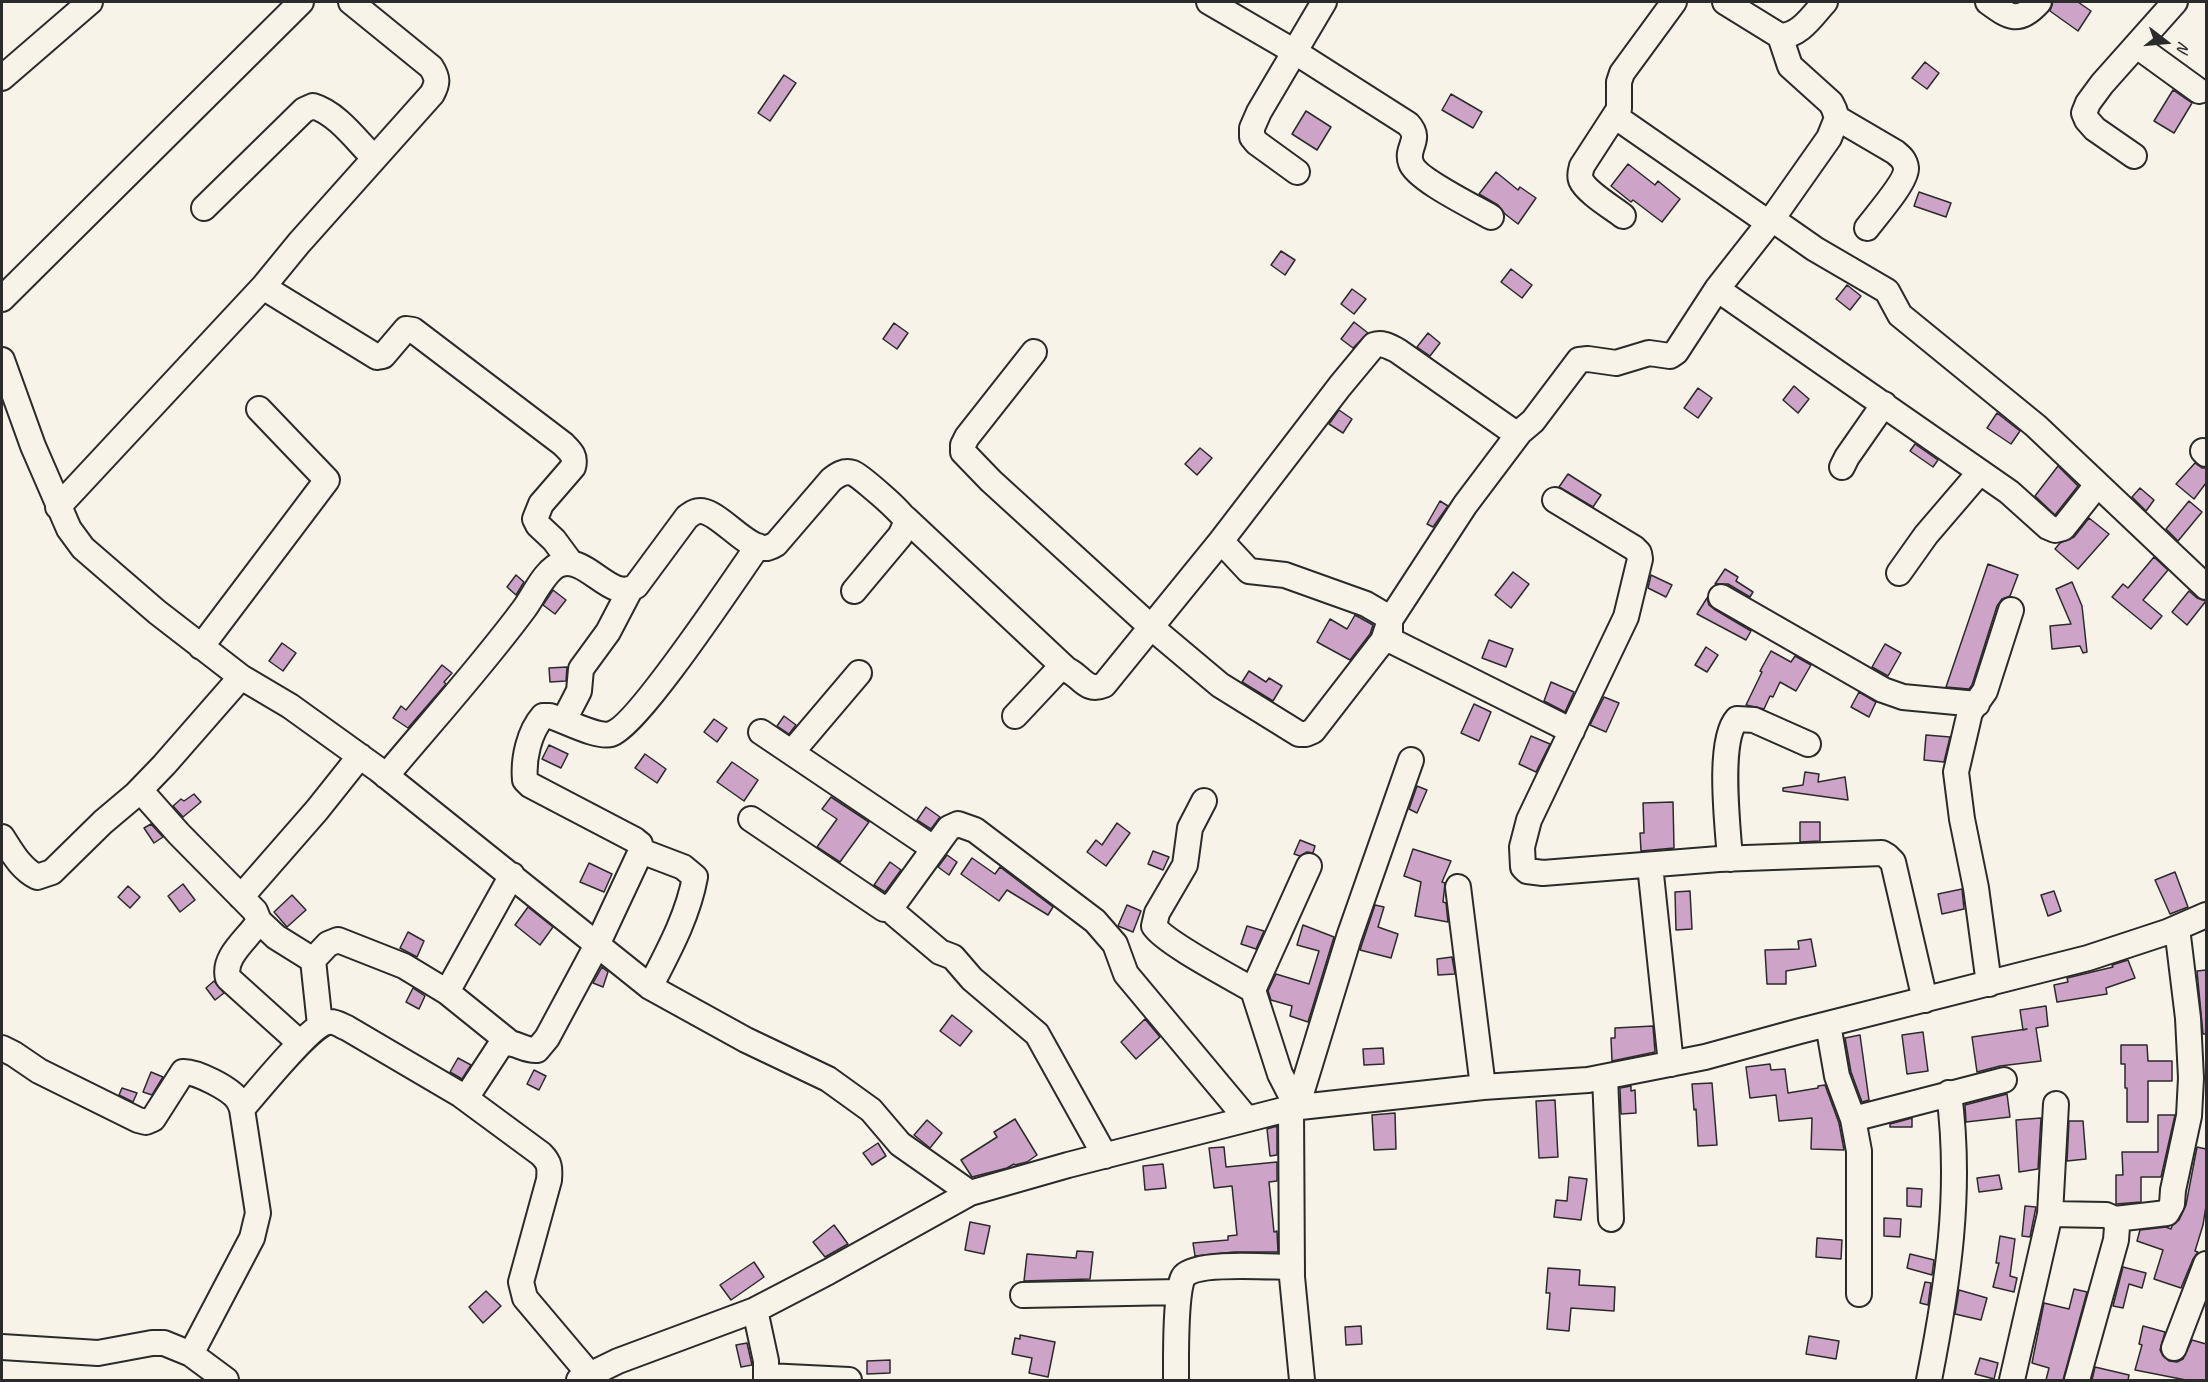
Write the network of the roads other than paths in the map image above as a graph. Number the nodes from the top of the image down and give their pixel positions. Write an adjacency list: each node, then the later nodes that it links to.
1 (90, 2): 15 (street)
2 (301, 2): 29 (street)
3 (351, 2): 20 (street)
4 (1209, 2): 14 (street)
5 (1324, 2): 14 (street)
6 (1674, 2): 17 (street)
7 (1725, 2): 12 (street)
8 (1825, 2): 12 (street)
9 (1988, 2): 10 (street)
10 (2039, 2)
11 (2175, 2): 13 (street)
12 (1780, 36): 18 (street)
13 (2137, 46): 16 (street); 19 (street)
14 (1295, 52): 21 (street); 24 (street)
15 (2, 78)
16 (2199, 91)
17 (1616, 117): 23 (street); 25 (street)
18 (1837, 118): 25 (street); 26 (street)
19 (2134, 156)
20 (374, 158): 22 (street); 27 (street)
21 (1297, 172)
22 (204, 208)
23 (1623, 216)
24 (1491, 217)
25 (1772, 219): 28 (street); 37 (street)
26 (1867, 228)
27 (263, 287): 39 (street); 43 (street)
28 (1717, 289): 32 (street); 34 (street)
29 (2, 299)
30 (1034, 352): 50 (street)
31 (2, 360): 39 (street)
32 (1884, 404): 35 (street); 36 (street)
33 (259, 409): 52 (street)
34 (1520, 432): 41 (street); 51 (street)
35 (1842, 467)
36 (1980, 472): 37 (street); 44 (street)
37 (2097, 485): 45 (street)
38 (1555, 500): 59 (street)
39 (58, 507): 52 (street)
40 (905, 518): 42 (street); 47 (street); 53 (street)
41 (1221, 541): 50 (street); 51 (street)
42 (758, 546): 46 (street); 58 (street)
43 (571, 563): 46 (street); 65 (street)
44 (1899, 573)
45 (2206, 587)
46 (630, 590): 58 (street)
47 (854, 591)
48 (1720, 597): 56 (street)
49 (2011, 610): 56 (street)
50 (1151, 627): 51 (street); 53 (street)
51 (1388, 634): 59 (street)
52 (201, 647): 55 (street)
53 (1066, 669): 57 (street)
54 (859, 673): 62 (street)
55 (241, 677): 63 (street); 66 (street)
56 (1977, 704): 84 (street)
57 (1015, 716)
58 (564, 720): 71 (street)
59 (1572, 731): 73 (street)
60 (761, 732): 62 (street)
61 (1808, 744): 72 (street)
62 (792, 752): 70 (street)
63 (360, 756): 65 (street); 77 (street)
64 (1411, 760): 101 (street)
65 (386, 776): 75 (street)
66 (140, 790): 69 (street); 77 (street)
67 (1204, 801): 86 (street)
68 (751, 819): 78 (street)
69 (2, 837)
70 (933, 848): 78 (street); 103 (street)
71 (641, 850): 82 (street); 85 (street)
72 (1730, 859): 73 (street); 88 (street)
73 (1650, 865): 94 (street)
74 (1309, 866): 86 (street)
75 (512, 875): 82 (street); 87 (street)
76 (1458, 887): 97 (street)
77 (241, 897): 80 (street)
78 (890, 907): 105 (street)
79 (2206, 915): 81 (street)
80 (259, 921): 83 (street); 92 (street)
81 (2177, 928): 84 (street); 109 (street)
82 (597, 945): 85 (street); 91 (street)
83 (312, 960): 87 (street); 90 (street)
84 (1989, 984): 88 (street)
85 (650, 987): 106 (street)
86 (1253, 990): 101 (street)
87 (447, 992): 91 (street)
88 (1925, 1000): 89 (street)
89 (1828, 1024): 94 (street); 104 (street)
90 (320, 1025): 92 (street); 99 (street)
91 (509, 1042): 99 (street)
92 (300, 1043): 102 (street)
93 (2, 1048): 102 (street)
94 (1671, 1064): 95 (street)
95 (1605, 1077): 97 (street); 108 (street)
96 (2004, 1080): 98 (street)
97 (1483, 1087): 101 (street)
98 (1949, 1093): 104 (street); 125 (street)
99 (466, 1098): 119 (street)
100 (2056, 1104): 107 (street)
101 (1294, 1107): 103 (street); 111 (street)
102 (242, 1109): 118 (street)
103 (1247, 1119): 105 (street)
104 (1854, 1119): 113 (street)
105 (1106, 1156): 106 (street)
106 (970, 1192): 115 (street)
107 (2050, 1214): 109 (street); 126 (street)
108 (1611, 1219)
109 (2115, 1219): 127 (street)
110 (2206, 1264): 117 (street)
111 (1292, 1267): 112 (street); 124 (street)
112 (1179, 1292): 114 (street); 123 (street)
113 (1859, 1294)
114 (1023, 1295)
115 (755, 1310): 119 (street); 120 (street)
116 (2, 1347): 118 (street)
117 (2174, 1348)
118 (191, 1354): 121 (street)
119 (585, 1378)
120 (766, 1378): 122 (street)
121 (226, 1380)
122 (849, 1380)
123 (1176, 1380)
124 (1302, 1380)
125 (1929, 1380)
126 (2012, 1380)
127 (2077, 1380)

